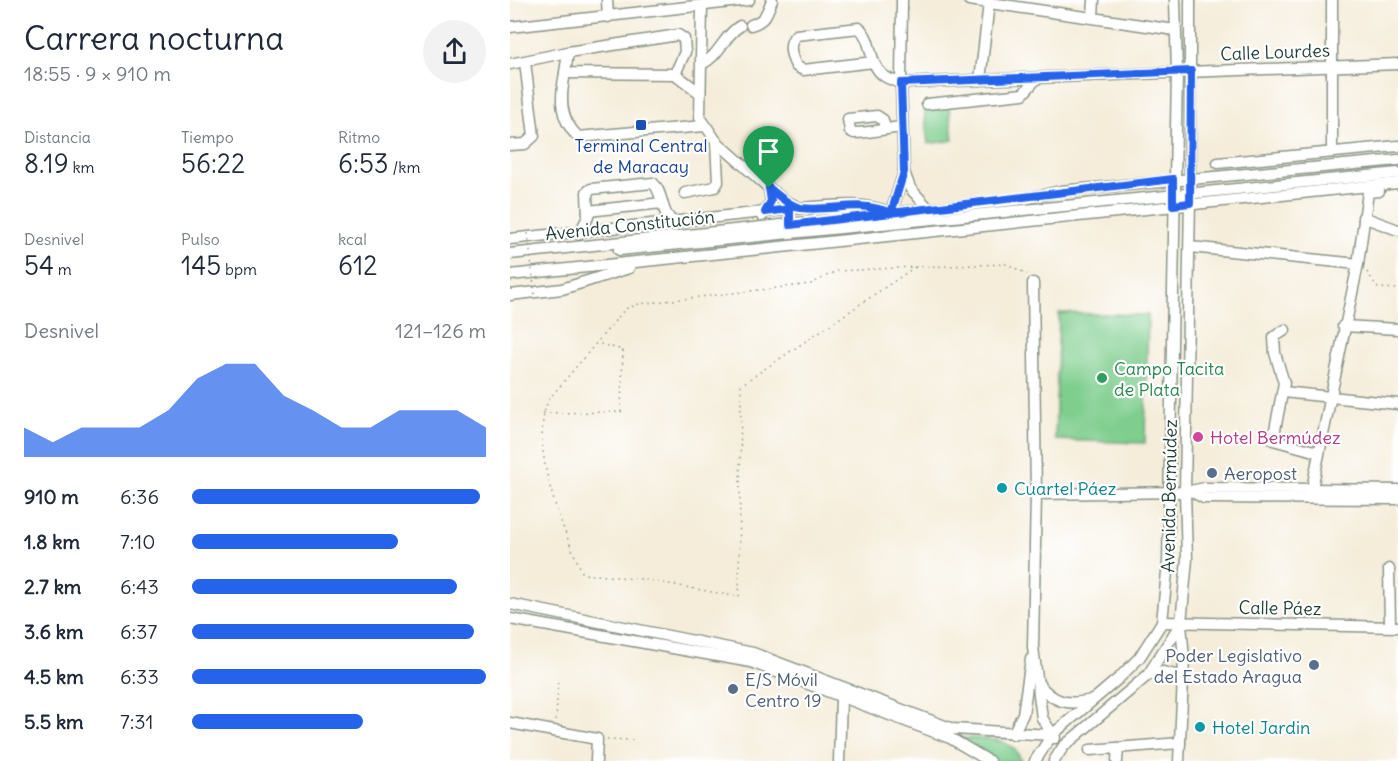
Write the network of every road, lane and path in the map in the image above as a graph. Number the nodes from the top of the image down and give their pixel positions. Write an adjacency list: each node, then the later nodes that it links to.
1 (607, 0): 14 (street)
2 (749, 0): 12 (street)
3 (772, 0): 20 (street)
4 (902, 0): 30 (street)
5 (969, 0): 10 (street)
6 (1094, 0): 13 (street)
7 (1175, 0): 16 (street, Avenida Bermúdez)
8 (1190, 0): 24 (street, Avenida Bermúdez)
9 (1332, 0): 23 (street)
10 (989, 3): 11 (street); 29 (street)
11 (1032, 4): 13 (street)
12 (702, 6): 14 (street); 20 (street)
13 (1093, 16): 16 (street)
14 (608, 17): 15 (street)
15 (510, 27)
16 (1175, 30): 25 (street, Avenida Bermúdez)
17 (568, 52): 18 (street); 26 (street); 27 (street)
18 (525, 62): 21 (street); 37 (street)
19 (874, 62): 19 (street); 30 (street)
20 (702, 63): 31 (street)
21 (510, 64)
22 (1398, 64): 23 (street, Calle Lourdes)
23 (1331, 66): 24 (street, Calle Lourdes); 39 (street)
24 (1191, 71): 25 (street, Calle Lourdes); 44 (street, Avenida Bermúdez)
25 (1177, 72): 28 (street, Calle Lourdes); 45 (street, Avenida Bermúdez)
26 (565, 73): 27 (street); 33 (street)
27 (675, 74): 31 (street)
28 (1038, 78): 29 (street, Calle Lourdes); 32 (street)
29 (980, 80): 30 (street, Calle Lourdes)
30 (901, 83): 34 (street)
31 (700, 93): 33 (street)
32 (927, 104)
33 (704, 126): 36 (street)
34 (901, 127): 35 (street); 42 (street)
35 (885, 129)
36 (716, 141): 47 (street); 49 (street)
37 (510, 145)
38 (1398, 146): 39 (street)
39 (1332, 152): 41 (street)
40 (1398, 160): 44 (street, Avenida Constitución)
41 (1218, 163)
42 (904, 172): 54 (street); 57 (street)
43 (1398, 172): 50 (street)
44 (1190, 178): 45 (street, Avenida Constitución); 50 (street, Avenida Bermúdez)
45 (1173, 179): 51 (street, Avenida Bermúdez); 54 (street, Avenida Constitución)
46 (1398, 183): 50 (street, Avenida Constitución)
47 (769, 188): 53 (street); 56 (street)
48 (1398, 190): 58 (street)
49 (685, 193)
50 (1190, 198): 51 (street, Avenida Constitución); 66 (street, Avenida Bermúdez)
51 (1173, 200): 68 (street); 69 (street, Avenida Constitución); 88 (street, Avenida Bermúdez)
52 (662, 203): 55 (street); 55 (street); 59 (street)
53 (795, 208): 56 (street); 57 (street); 60 (street)
54 (930, 210): 57 (street, Avenida Constitución)
55 (588, 211): 64 (street)
56 (765, 212): 59 (street); 61 (street)
57 (891, 213): 60 (street, Avenida Constitución)
58 (1363, 217): 62 (street); 70 (street)
59 (675, 223): 64 (street)
60 (790, 225): 61 (street, Avenida Constitución)
61 (754, 229): 67 (street, Avenida Constitución)
62 (1398, 230)
63 (528, 232): 76 (path, bridge)
64 (579, 234): 65 (street)
65 (510, 239)
66 (1190, 247): 70 (street); 87 (street, Avenida Bermúdez)
67 (510, 254)
68 (510, 261)
69 (646, 262): 72 (street, Avenida Constitución); 75 (street)
70 (1358, 264): 74 (path); 77 (street)
71 (915, 267): 73 (path); 80 (path); 84 (path)
72 (510, 275)
73 (1033, 283): 89 (street)
74 (1398, 289)
75 (510, 295)
76 (535, 296)
77 (1343, 326): 78 (street); 82 (street)
78 (1398, 329)
79 (1285, 330): 81 (street)
80 (597, 343): 84 (path); 84 (path)
81 (1283, 392): 82 (street); 85 (street)
82 (1331, 397): 83 (street); 85 (street)
83 (1398, 404)
84 (542, 413)
85 (1318, 452): 90 (street)
86 (1398, 490): 90 (street)
87 (1189, 492): 88 (street); 90 (street); 97 (street, Avenida Bermúdez)
88 (1167, 493): 89 (street); 96 (street, Avenida Bermúdez)
89 (1036, 494): 101 (street)
90 (1310, 494): 91 (street)
91 (1398, 499)
92 (1389, 569): 98 (street)
93 (510, 604): 94 (street)
94 (577, 618): 99 (street); 100 (street)
95 (510, 619): 99 (street)
96 (1162, 622): 97 (street, Calle Páez); 108 (street, Avenida Bermúdez)
97 (1181, 623): 98 (street, Calle Páez); 103 (street, Avenida Bermúdez); 106 (street)
98 (1394, 626)
99 (575, 630): 100 (street)
100 (635, 635): 102 (street)
101 (1033, 647): 105 (street); 112 (street)
102 (792, 673): 107 (street); 111 (street)
103 (1148, 675): 106 (street); 117 (street, Avenida Bermúdez)
104 (558, 679): 110 (path)
105 (1038, 683): 108 (street); 113 (street)
106 (1182, 688): 116 (street)
107 (840, 698): 111 (street); 121 (street)
108 (1095, 699): 113 (street, Avenida Bermúdez)
109 (510, 723): 110 (street)
110 (555, 729): 114 (street)
111 (951, 734): 112 (street); 122 (street)
112 (1013, 734): 113 (street)
113 (1052, 735): 117 (street); 123 (street, Avenida Bermúdez)
114 (597, 739): 115 (path); 120 (street)
115 (633, 740)
116 (1180, 744): 118 (street); 126 (street)
117 (1063, 747): 124 (street, Avenida Bermúdez)
118 (1118, 748): 119 (street); 125 (street)
119 (1090, 750)
120 (596, 761)
121 (839, 761)
122 (989, 761)
123 (1035, 761)
124 (1054, 761)
125 (1117, 761)
126 (1179, 761)

